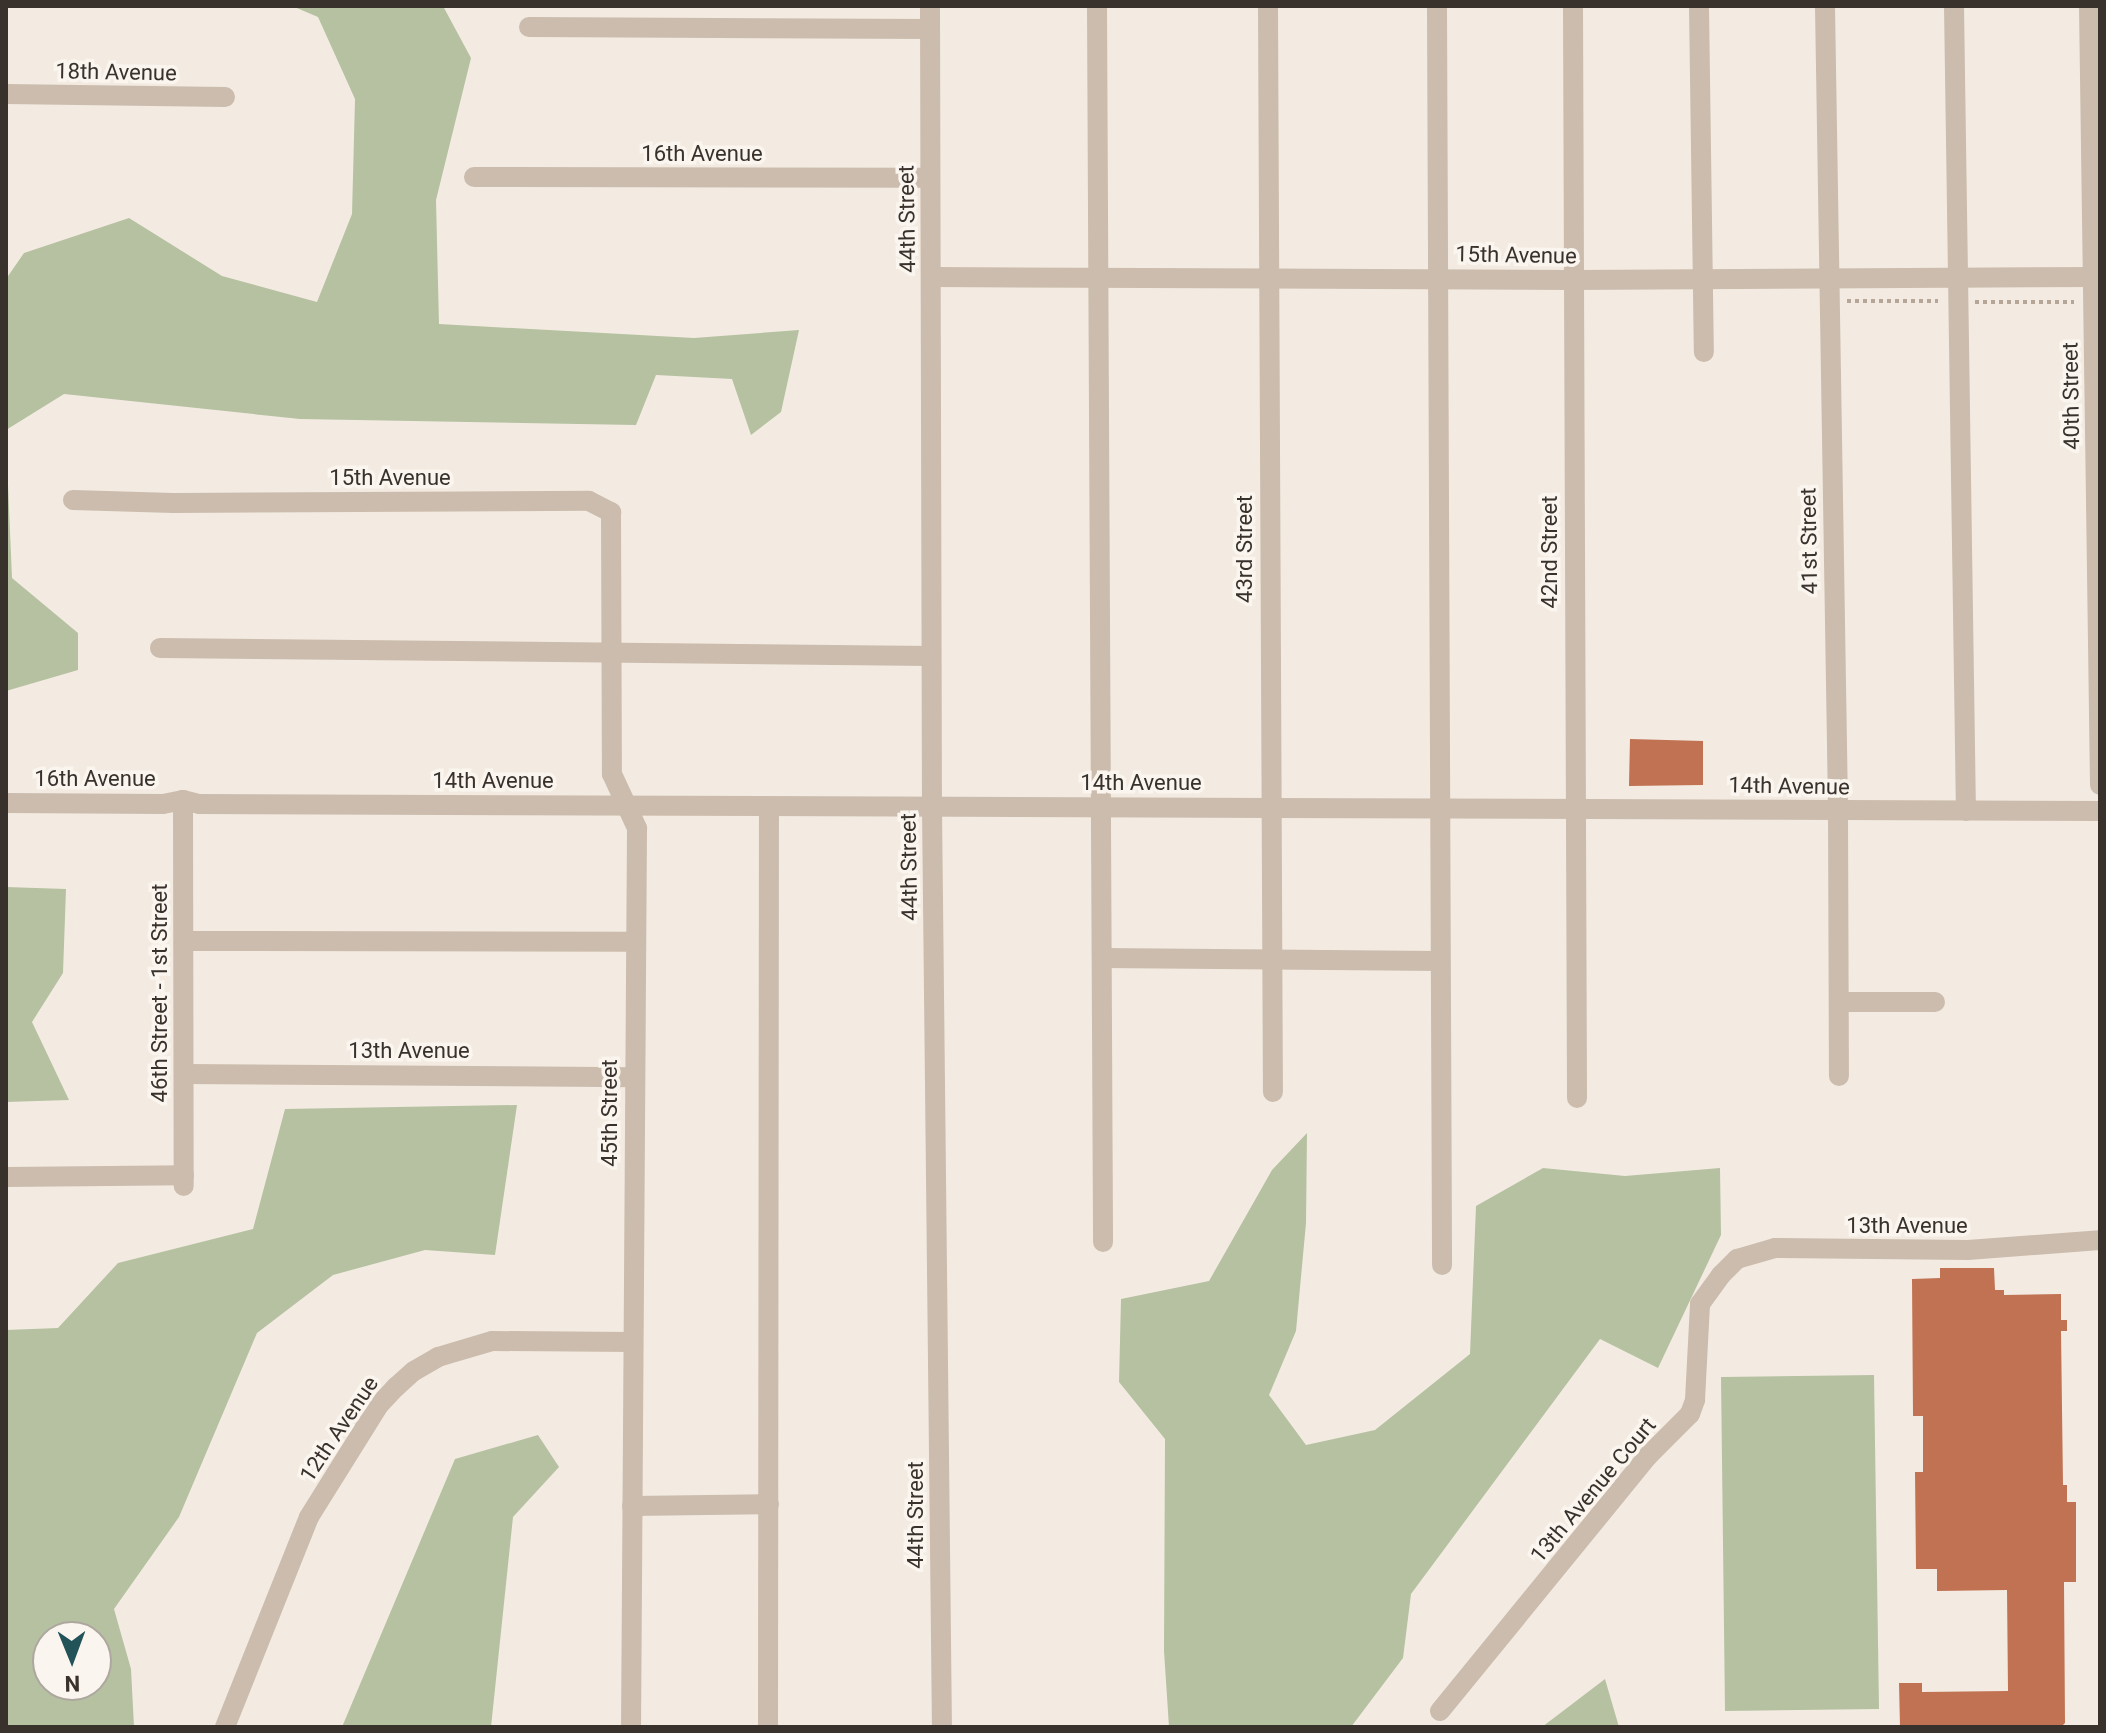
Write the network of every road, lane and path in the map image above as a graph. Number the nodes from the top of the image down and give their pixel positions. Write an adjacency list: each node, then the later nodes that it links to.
1 (930, 6): 11 (street, 44th Street)
2 (1097, 6): 17 (street)
3 (1268, 6): 18 (street, 43rd Street)
4 (1437, 6): 22 (street)
5 (1573, 6): 24 (street, 42nd Street)
6 (1699, 6): 23 (street)
7 (1825, 6): 19 (street, 41st Street)
8 (1954, 6): 20 (street)
9 (2089, 6): 21 (street, 40th Street)
10 (529, 27): 11 (street)
11 (930, 29): 15 (street, 44th Street)
12 (6, 94): 13 (street, 18th Avenue)
13 (225, 97)
14 (474, 177): 15 (street, 16th Avenue)
15 (930, 178): 16 (street, 44th Street)
16 (931, 277): 17 (street, 15th Avenue); 30 (street, 44th Street)
17 (1098, 277): 18 (street, 15th Avenue); 35 (street)
18 (1268, 277): 22 (street, 15th Avenue); 39 (street, 43rd Street)
19 (1829, 277): 20 (street, 15th Avenue); 23 (street, 15th Avenue); 41 (street, 41st Street)
20 (1958, 277): 21 (street, 15th Avenue); 42 (street)
21 (2097, 277): 31 (street, 40th Street)
22 (1439, 278): 24 (street, 15th Avenue); 36 (street)
23 (1702, 279): 24 (street, 15th Avenue); 25 (street)
24 (1573, 280): 40 (street, 42nd Street)
25 (1704, 352)
26 (73, 500): 27 (street, 15th Avenue)
27 (606, 507): 29 (street, 45th Street)
28 (160, 648): 29 (street)
29 (612, 652): 30 (street); 34 (street, 45th Street)
30 (931, 656): 38 (street, 44th Street)
31 (2100, 785)
32 (183, 800): 33 (street, 16th Avenue); 34 (street, 14th Avenue); 44 (street, 46th Street - 1st Street)
33 (6, 803)
34 (625, 805): 37 (street, 14th Avenue); 45 (street, 45th Street)
35 (1102, 806): 38 (street, 14th Avenue); 39 (street, 14th Avenue); 46 (street)
36 (1439, 806): 39 (street, 14th Avenue); 40 (street, 14th Avenue); 48 (street)
37 (769, 808): 38 (street, 14th Avenue); 62 (street)
38 (932, 808): 68 (street, 44th Street)
39 (1269, 808): 47 (street, 43rd Street)
40 (1574, 808): 41 (street, 14th Avenue); 55 (street, 42nd Street)
41 (1838, 811): 42 (street, 14th Avenue); 49 (street, 41st Street)
42 (1966, 811): 43 (street, 14th Avenue)
43 (2100, 811)
44 (185, 941): 45 (street); 51 (street, 46th Street - 1st Street)
45 (635, 942): 53 (street, 45th Street)
46 (1103, 958): 47 (street); 58 (street)
47 (1270, 960): 48 (street); 54 (street, 43rd Street)
48 (1439, 961): 59 (street)
49 (1839, 1002): 50 (street); 52 (street, 41st Street)
50 (1935, 1002)
51 (185, 1074): 53 (street, 13th Avenue); 56 (street, 46th Street - 1st Street)
52 (1839, 1076)
53 (634, 1077): 61 (street, 45th Street)
54 (1273, 1092)
55 (1577, 1098)
56 (6, 1177)
57 (2100, 1240): 60 (street, 13th Avenue)
58 (1103, 1242)
59 (1442, 1265)
60 (1721, 1275): 64 (street, 13th Avenue Court)
61 (632, 1342): 63 (street, 45th Street); 65 (street, 12th Avenue)
62 (769, 1504): 63 (street); 67 (street)
63 (632, 1506): 66 (street, 45th Street)
64 (1440, 1711)
65 (225, 1727)
66 (631, 1727)
67 (768, 1727)
68 (942, 1727)

